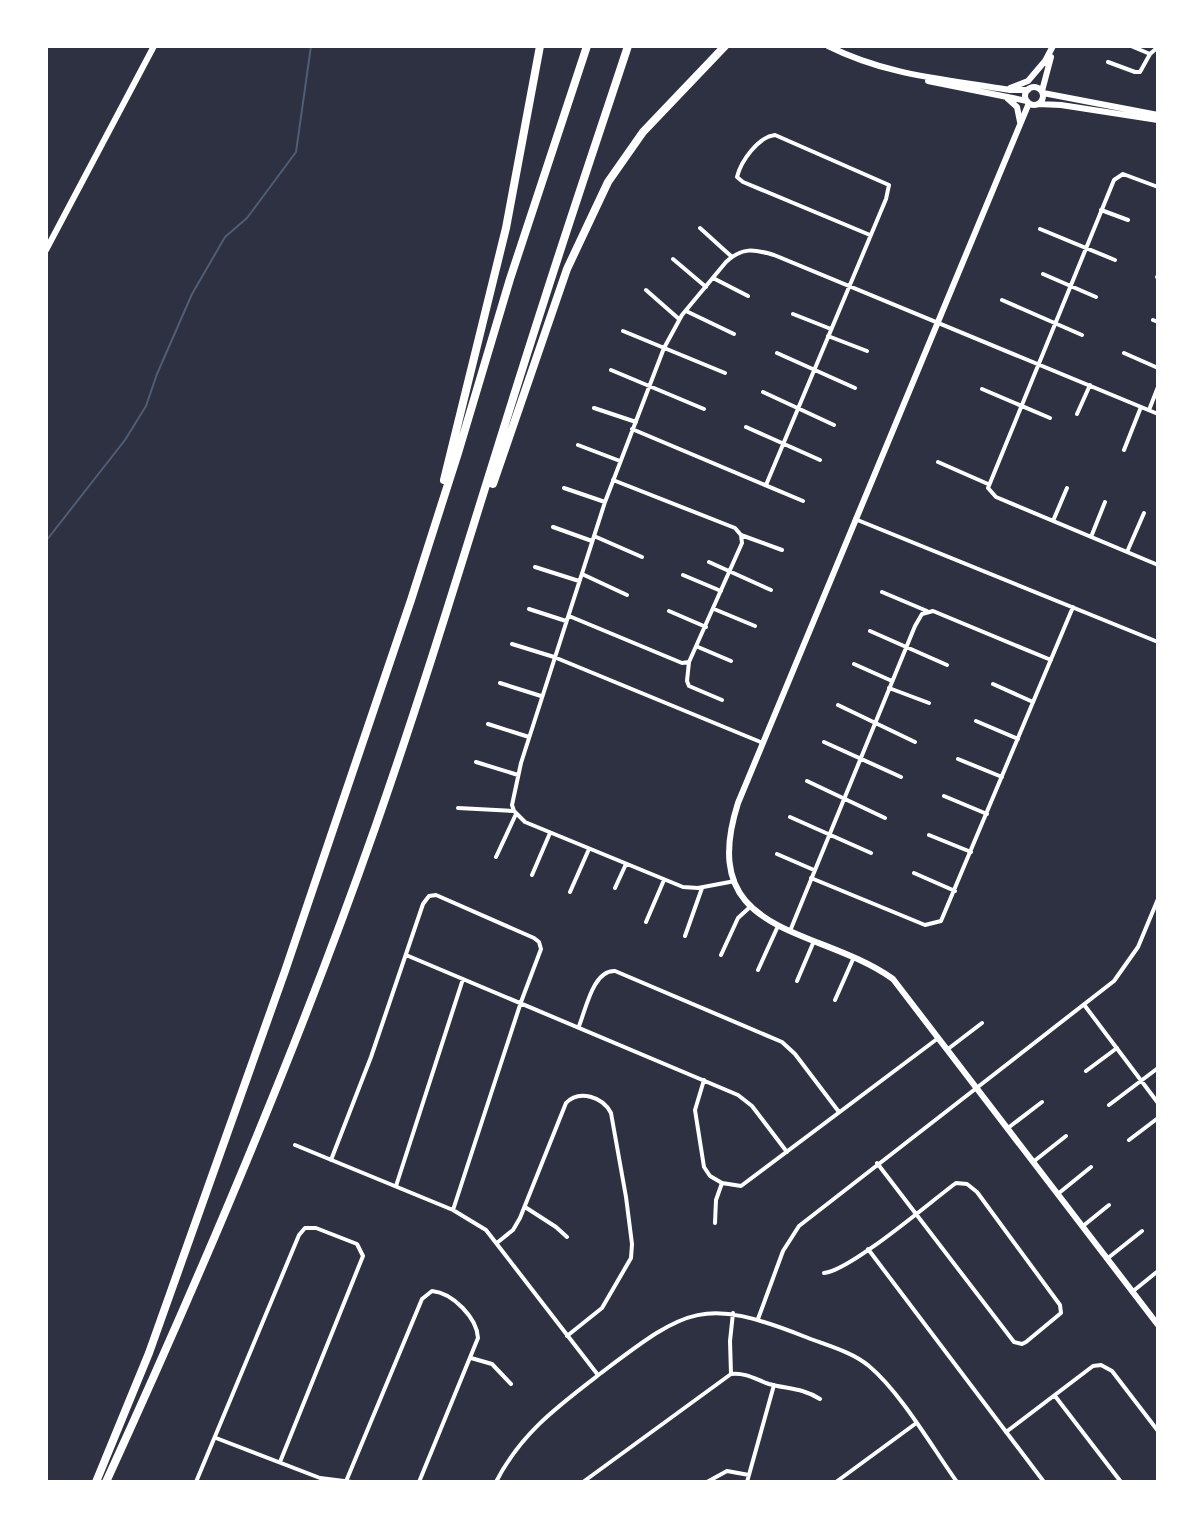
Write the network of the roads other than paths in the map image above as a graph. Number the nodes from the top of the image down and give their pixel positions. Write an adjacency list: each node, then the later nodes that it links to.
1 (154, 46): 27 (street)
2 (540, 46): 113 (highway)
3 (587, 46): 113 (highway)
4 (628, 46): 120 (highway)
5 (725, 46): 120 (highway)
6 (828, 46): 15 (street)
7 (1053, 46): 11 (street); 14 (street)
8 (1131, 46): 10 (street)
9 (1158, 47): 10 (street)
10 (1150, 54): 12 (street)
11 (1045, 61): 13 (street); 15 (street)
12 (1108, 62)
13 (1030, 88): 14 (street); 15 (street); 16 (street)
14 (1042, 92): 17 (street); 18 (street)
15 (1003, 93): 16 (street); 19 (street)
16 (1028, 102): 17 (street); 19 (street)
17 (1038, 104): 18 (street)
18 (1158, 118)
19 (1020, 127): 43 (street)
20 (1158, 187): 21 (street)
21 (1101, 210): 22 (street); 26 (street)
22 (1128, 220)
23 (700, 228): 28 (street)
24 (1040, 229): 26 (street)
25 (870, 235): 25 (street); 34 (street)
26 (1086, 247): 30 (street); 33 (street)
27 (46, 250)
28 (732, 257): 32 (street); 34 (street)
29 (673, 259): 35 (street)
30 (1115, 260)
31 (1043, 274): 33 (street)
32 (713, 278): 35 (street); 37 (street)
33 (1070, 285): 38 (street); 44 (street)
34 (849, 286): 43 (street); 45 (street)
35 (706, 287): 40 (street)
36 (646, 290): 42 (street)
37 (748, 296)
38 (1096, 297)
39 (1002, 300): 44 (street)
40 (686, 311): 42 (street); 47 (street)
41 (793, 314): 45 (street)
42 (679, 319): 50 (street)
43 (938, 323): 54 (street); 93 (street)
44 (1054, 323): 48 (street); 54 (street)
45 (831, 329): 49 (street)
46 (623, 331): 50 (street)
47 (734, 334)
48 (1082, 335)
49 (828, 336): 51 (street); 57 (street)
50 (664, 348): 58 (street); 60 (street)
51 (867, 351)
52 (777, 353): 57 (street)
53 (1124, 353): 55 (street)
54 (1038, 362): 59 (street); 65 (street)
55 (1158, 368)
56 (611, 370): 60 (street)
57 (814, 370): 62 (street); 66 (street)
58 (725, 373)
59 (1090, 385): 67 (street); 71 (street)
60 (649, 386): 69 (street); 74 (street)
61 (1158, 387): 70 (street)
62 (855, 388)
63 (982, 389): 65 (street)
64 (763, 392): 66 (street)
65 (1020, 405): 73 (street); 85 (street)
66 (799, 407): 75 (street); 78 (street)
67 (1141, 407): 70 (street); 80 (street)
68 (594, 408): 74 (street)
69 (704, 409)
70 (1149, 410): 72 (street)
71 (1077, 414)
72 (1158, 414)
73 (1050, 418)
74 (636, 422): 77 (street)
75 (834, 425)
76 (746, 427): 78 (street)
77 (632, 429): 82 (street); 86 (street)
78 (783, 444): 81 (street); 86 (street)
79 (578, 445): 82 (street)
80 (1124, 450)
81 (820, 460)
82 (620, 461): 84 (street)
83 (938, 462): 85 (street)
84 (613, 480): 90 (street); 96 (street)
85 (988, 484): 94 (street)
86 (766, 485): 89 (street)
87 (564, 488): 90 (street)
88 (1067, 488): 94 (street)
89 (803, 501)
90 (605, 502): 98 (street)
91 (1105, 502): 97 (street)
92 (1144, 513): 100 (street)
93 (855, 519): 114 (street); 150 (street)
94 (1053, 521): 97 (street)
95 (553, 527): 98 (street)
96 (741, 535): 99 (street); 105 (street)
97 (1091, 537): 100 (street)
98 (593, 539): 101 (street); 106 (street)
99 (782, 550)
100 (1127, 552): 103 (street)
101 (642, 557)
102 (709, 562): 105 (street)
103 (1158, 565)
104 (535, 567): 108 (street)
105 (730, 571): 109 (street); 110 (street)
106 (582, 574): 108 (street); 112 (street)
107 (683, 575): 110 (street)
108 (579, 581): 119 (street)
109 (771, 590)
110 (721, 591): 116 (street)
111 (882, 592): 118 (street)
112 (627, 595)
113 (411, 600): 259 (highway)
114 (1073, 607): 124 (street); 129 (street)
115 (529, 609): 119 (street)
116 (714, 609): 121 (street); 122 (street)
117 (669, 611): 122 (street)
118 (927, 611): 127 (street); 129 (street)
119 (567, 618): 128 (street); 131 (street)
120 (444, 625): 260 (highway)
121 (755, 626)
122 (706, 627): 126 (street)
123 (870, 631): 127 (street)
124 (1158, 642)
125 (512, 644): 128 (street)
126 (698, 647): 130 (street); 131 (street)
127 (906, 648): 133 (street); 134 (street)
128 (554, 657): 138 (street); 150 (street)
129 (1051, 660): 140 (street)
130 (731, 661)
131 (689, 662): 139 (street)
132 (854, 664): 134 (street)
133 (947, 665)
134 (892, 681): 137 (street)
135 (500, 683): 138 (street)
136 (993, 684): 140 (street)
137 (889, 688): 141 (street); 144 (street)
138 (541, 696): 146 (street)
139 (722, 700)
140 (1033, 702): 147 (street)
141 (929, 703)
142 (838, 705): 144 (street)
143 (976, 721): 147 (street)
144 (875, 723): 149 (street); 151 (street)
145 (488, 724): 146 (street)
146 (529, 737): 154 (street)
147 (1018, 739): 156 (street)
148 (824, 742): 151 (street)
149 (915, 742)
150 (763, 743): 179 (street)
151 (860, 759): 155 (street); 159 (street)
152 (958, 759): 156 (street)
153 (476, 762): 154 (street)
154 (518, 775): 161 (street)
155 (901, 777)
156 (1002, 777): 162 (street)
157 (807, 781): 159 (street)
158 (944, 796): 162 (street)
159 (844, 798): 164 (street); 166 (street)
160 (458, 808): 161 (street)
161 (515, 812): 165 (street); 172 (street)
162 (987, 814): 169 (street)
163 (790, 817): 166 (street)
164 (885, 818)
165 (550, 833): 168 (street); 176 (street)
166 (829, 834): 170 (street); 174 (street)
167 (929, 835): 169 (street)
168 (589, 849): 173 (street); 183 (street)
169 (971, 852): 182 (street)
170 (871, 853)
171 (777, 854): 174 (street)
172 (496, 857)
173 (626, 864): 178 (street); 180 (street)
174 (814, 870): 177 (street)
175 (914, 873): 182 (street)
176 (532, 875)
177 (811, 878): 182 (street); 188 (street)
178 (664, 880): 181 (street); 186 (street)
179 (735, 881): 181 (street); 185 (street)
180 (615, 888)
181 (702, 888): 189 (street)
182 (955, 891)
183 (570, 892)
184 (1158, 899): 199 (street)
185 (750, 907): 187 (street); 192 (street)
186 (646, 922)
187 (778, 926): 188 (street); 194 (street)
188 (790, 931): 190 (street)
189 (685, 936)
190 (814, 941): 193 (street); 196 (street)
191 (406, 955): 195 (street); 198 (street); 220 (street)
192 (721, 955)
193 (854, 957): 197 (street); 202 (street)
194 (758, 970)
195 (464, 979): 198 (street); 225 (street)
196 (797, 981)
197 (835, 1000)
198 (521, 1002): 201 (street); 229 (street)
199 (1085, 1006): 203 (street); 209 (street)
200 (982, 1023): 204 (street)
201 (579, 1026): 207 (street); 213 (street)
202 (939, 1038): 204 (street); 213 (street)
203 (1117, 1048): 206 (street); 208 (street)
204 (948, 1049): 209 (street)
205 (1158, 1068): 208 (street)
206 (1086, 1071)
207 (704, 1080): 219 (street); 224 (street)
208 (1142, 1081): 211 (street); 212 (street)
209 (978, 1087): 215 (street); 222 (street)
210 (1042, 1102): 215 (street)
211 (1158, 1103)
212 (1109, 1105)
213 (839, 1112): 219 (street)
214 (1158, 1118): 217 (street)
215 (1008, 1128): 221 (street)
216 (1066, 1136): 221 (street)
217 (1129, 1140)
218 (295, 1145): 220 (street)
219 (787, 1152): 224 (street)
220 (331, 1160): 225 (street)
221 (1033, 1162): 226 (street)
222 (877, 1163): 230 (street); 242 (street)
223 (1091, 1167): 226 (street)
224 (722, 1183): 231 (street)
225 (396, 1186): 229 (street)
226 (1057, 1194): 232 (street)
227 (1109, 1205): 232 (street)
228 (525, 1207): 234 (street); 235 (street); 244 (street)
229 (453, 1210): 235 (street)
230 (916, 1213): 230 (street); 236 (street)
231 (715, 1223)
232 (1081, 1227): 237 (street)
233 (1142, 1231): 237 (street)
234 (567, 1237)
235 (498, 1242): 244 (street)
236 (868, 1249): 239 (street); 254 (street)
237 (1106, 1259): 240 (street)
238 (1158, 1271): 240 (street)
239 (824, 1273)
240 (1132, 1292): 243 (street)
241 (733, 1313): 242 (street); 246 (street); 247 (street)
242 (758, 1319): 252 (street)
243 (1158, 1324)
244 (567, 1336): 247 (street)
245 (471, 1358): 248 (street); 258 (street); 262 (street)
246 (731, 1374): 249 (street); 264 (street)
247 (598, 1375): 263 (street)
248 (511, 1384)
249 (774, 1385): 251 (street); 257 (street)
250 (1055, 1396): 253 (street); 254 (street); 270 (street)
251 (820, 1399)
252 (915, 1424): 267 (street); 268 (street)
253 (1158, 1431)
254 (1006, 1432): 269 (street)
255 (216, 1438): 256 (street); 256 (street); 261 (street)
256 (280, 1462): 258 (street)
257 (749, 1475): 265 (street); 266 (street)
258 (350, 1481)
259 (96, 1482)
260 (106, 1482)
261 (196, 1482)
262 (419, 1482)
263 (496, 1482)
264 (583, 1482)
265 (707, 1482)
266 (747, 1482)
267 (836, 1482)
268 (957, 1482)
269 (1044, 1482)
270 (1121, 1482)

